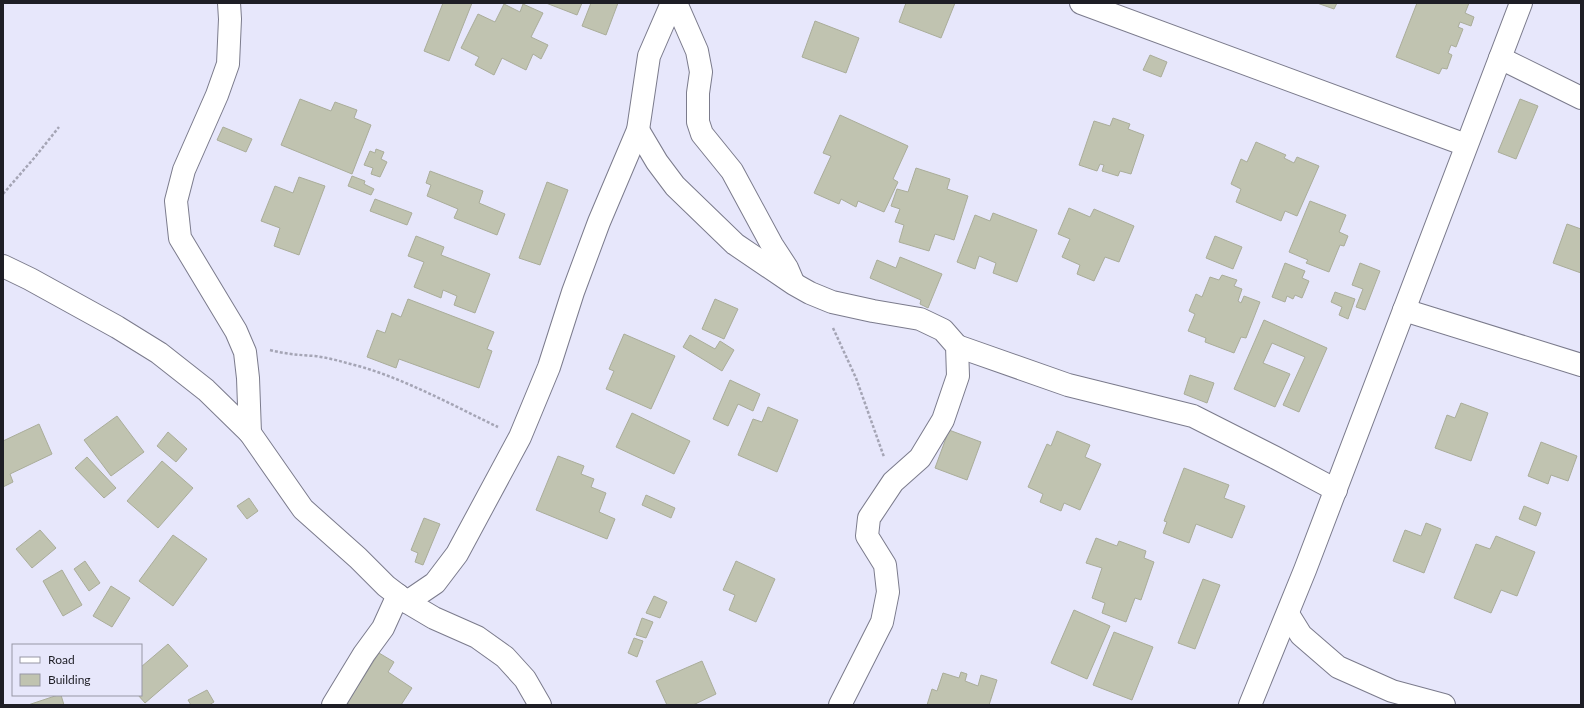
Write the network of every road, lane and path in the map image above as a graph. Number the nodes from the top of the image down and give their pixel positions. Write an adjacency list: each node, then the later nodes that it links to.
1 (229, 3): 16 (street)
2 (672, 3): 9 (street)
3 (676, 3): 13 (street)
4 (1081, 3): 10 (street)
5 (1521, 3): 6 (street)
6 (1500, 58): 7 (street); 10 (street)
7 (1581, 98)
8 (59, 127): 11 (path)
9 (638, 130): 13 (street); 20 (street)
10 (1466, 145): 15 (street)
11 (3, 194)
12 (3, 266): 19 (street)
13 (794, 284): 14 (street)
14 (820, 297): 17 (street); 21 (path)
15 (1404, 310): 18 (street); 22 (street)
16 (242, 344): 19 (street); 20 (path)
17 (957, 346): 21 (street); 22 (street)
18 (1581, 365)
19 (250, 433): 23 (street)
20 (520, 438): 23 (street)
21 (893, 482): 27 (street)
22 (1336, 490): 24 (street)
23 (402, 599): 25 (street); 26 (street)
24 (1288, 614): 28 (street); 29 (street)
25 (333, 705)
26 (540, 705)
27 (840, 705)
28 (1250, 705)
29 (1444, 705)

